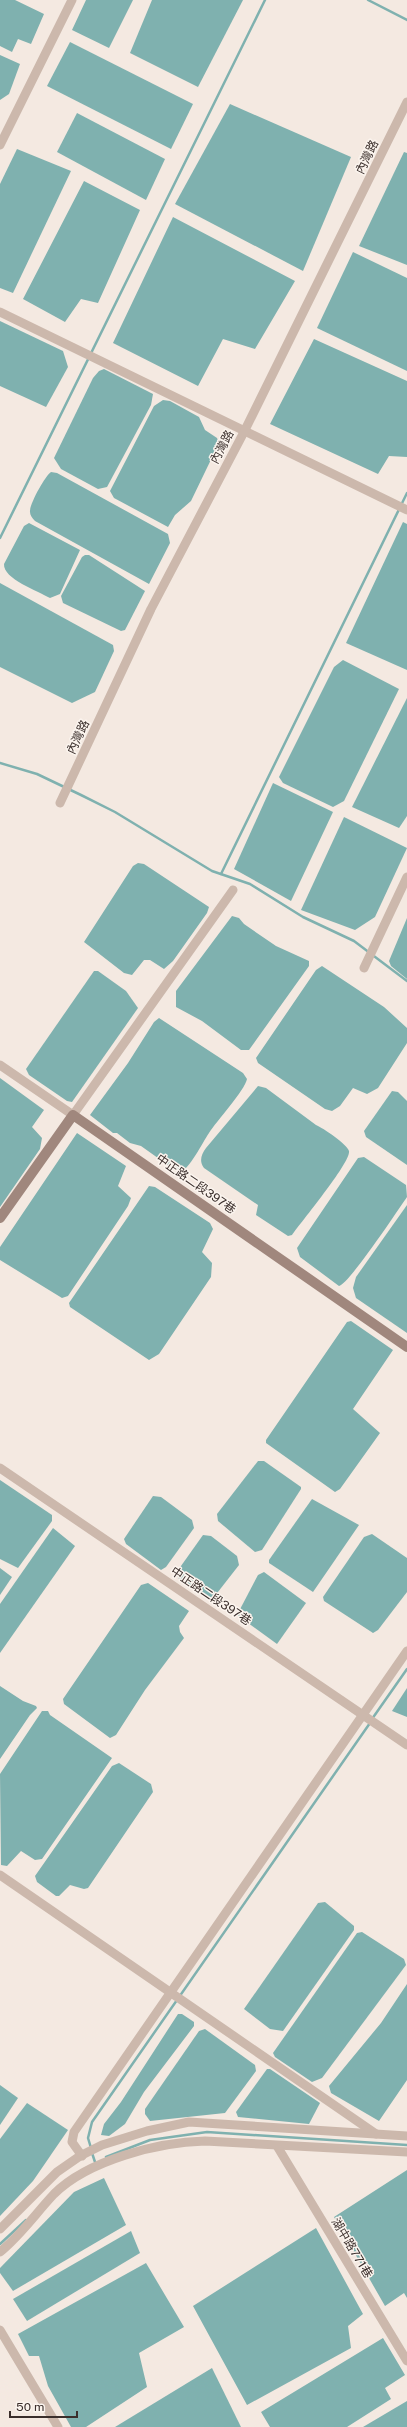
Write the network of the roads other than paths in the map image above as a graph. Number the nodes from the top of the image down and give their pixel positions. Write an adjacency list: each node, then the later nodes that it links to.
1 (72, 0): 3 (street)
2 (407, 102): 5 (street, 內灣路)
3 (0, 145)
4 (0, 312): 5 (street)
5 (244, 432): 6 (street); 7 (street, 內灣路)
6 (407, 510)
7 (60, 803)
8 (407, 877): 10 (street)
9 (233, 890): 12 (street)
10 (364, 968)
11 (0, 1065): 12 (street)
12 (73, 1115): 13 (street); 14 (street, 中正路二段397巷)
13 (0, 1218)
14 (407, 1347)
15 (0, 1468): 17 (street, 中正路二段397巷)
16 (407, 1651): 17 (street)
17 (362, 1715): 18 (street, 中正路二段397巷); 20 (street)
18 (407, 1745)
19 (0, 1875): 20 (street)
20 (172, 1993): 21 (street); 25 (street)
21 (376, 2134): 22 (street); 25 (street)
22 (407, 2136)
23 (277, 2146): 24 (street); 27 (street); 29 (street, 湖中路771巷)
24 (407, 2152)
25 (82, 2156): 26 (street)
26 (0, 2229)
27 (0, 2252)
28 (0, 2330): 30 (street)
29 (407, 2362)
30 (58, 2427)

